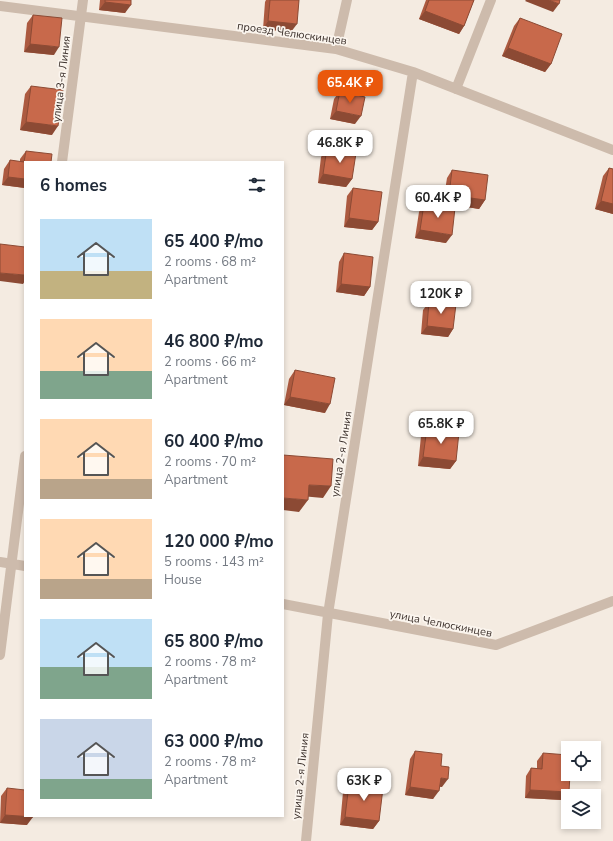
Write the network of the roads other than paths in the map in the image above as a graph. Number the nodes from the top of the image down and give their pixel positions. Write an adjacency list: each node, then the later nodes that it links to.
1 (83, 0): 5 (street, улица 3-я Линия)
2 (347, 0): 6 (street)
3 (491, 0): 8 (street)
4 (0, 6): 5 (street, проезд Челюскинцев)
5 (81, 17): 6 (street, проезд Челюскинцев); 10 (street, улица 3-я Линия)
6 (336, 49): 7 (street, проезд Челюскинцев)
7 (413, 72): 8 (street, проезд Челюскинцев); 17 (street, улица 2-я Линия)
8 (456, 89): 9 (street, проезд Челюскинцев)
9 (613, 150)
10 (62, 161)
11 (24, 464): 13 (street)
12 (0, 562): 13 (street)
13 (11, 564): 14 (street); 18 (street)
14 (24, 566)
15 (613, 601): 17 (street, улица Челюскинцев)
16 (284, 604): 17 (street, улица Челюскинцев)
17 (328, 614): 19 (street, улица 2-я Линия)
18 (0, 655)
19 (306, 841)

